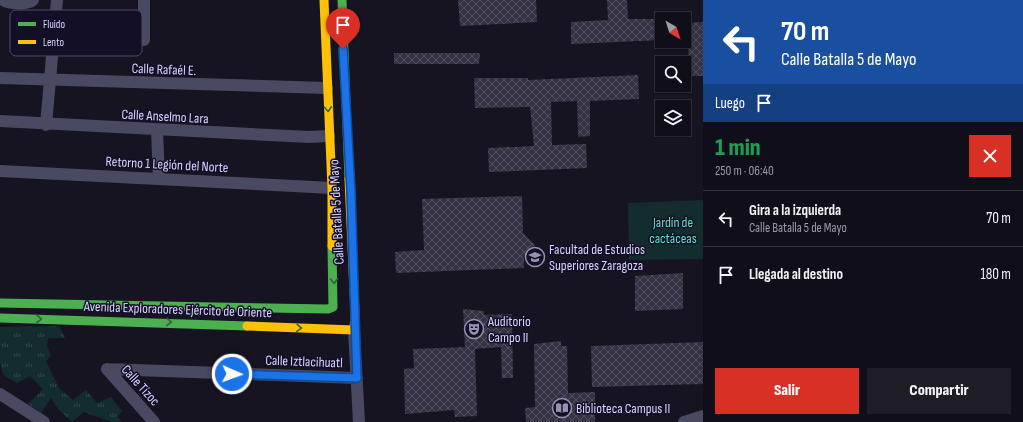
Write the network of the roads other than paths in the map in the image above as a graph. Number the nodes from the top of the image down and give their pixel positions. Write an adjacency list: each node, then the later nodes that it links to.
1 (3, 0): 2 (street)
2 (33, 0)
3 (57, 0): 7 (street)
4 (144, 0): 8 (street)
5 (324, 0): 13 (street, Calle Batalla 5 de Mayo)
6 (342, 0): 12 (street, Calle Batalla 5 de Mayo)
7 (56, 10)
8 (144, 40)
9 (52, 56): 11 (street)
10 (0, 78): 11 (street, Calle Rafaél E.)
11 (50, 80): 13 (street, Calle Rafaél E.); 15 (street)
12 (344, 86): 13 (street); 24 (street, Calle Batalla 5 de Mayo)
13 (327, 88): 17 (street, Calle Batalla 5 de Mayo, one-way to 17)
14 (0, 121): 15 (street, Calle Anselmo Lara)
15 (46, 125): 16 (street, Calle Anselmo Lara)
16 (157, 130): 17 (street, Calle Anselmo Lara); 19 (street)
17 (329, 136): 20 (street, Calle Batalla 5 de Mayo)
18 (0, 171): 19 (street, Retorno 1 Legión del Norte)
19 (159, 179): 20 (street, Retorno 1 Legión del Norte)
20 (332, 188): 22 (street, Calle Batalla 5 de Mayo, one-way to 22)
21 (0, 303): 22 (street, Avenida Exploradores Ejército de Oriente)
22 (328, 309)
23 (0, 318): 24 (street, Avenida Exploradores Ejército de Oriente, one-way to 24)
24 (354, 330): 26 (street, Calle Batalla 5 de Mayo)
25 (107, 369): 26 (street, Calle Iztlacihuatl); 30 (street, Calle Tízoc)
26 (357, 378): 31 (street, Calle Batalla 5 de Mayo)
27 (0, 394): 29 (street)
28 (703, 416): 32 (street)
29 (44, 422)
30 (154, 422)
31 (360, 422)
32 (684, 422)

